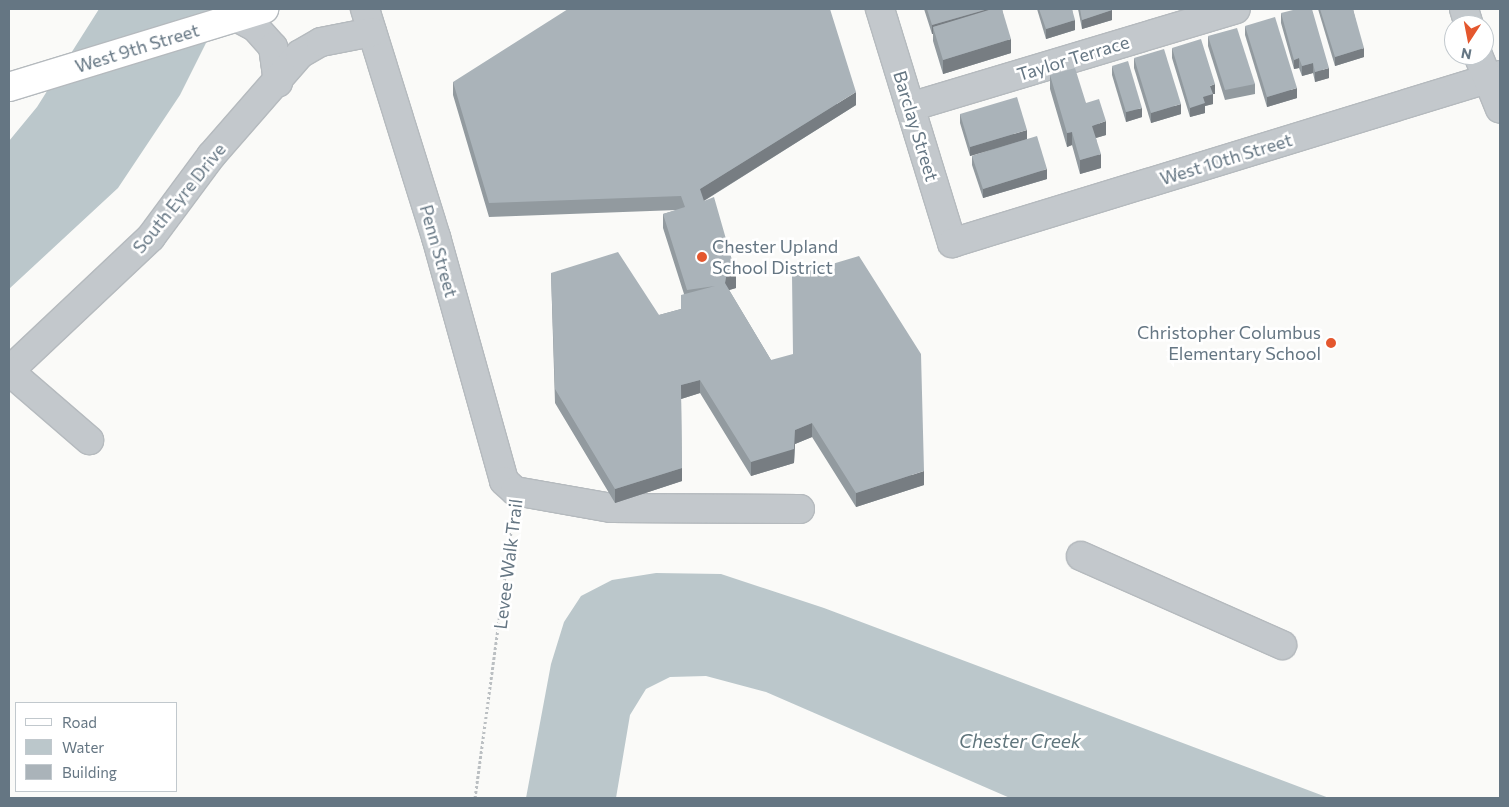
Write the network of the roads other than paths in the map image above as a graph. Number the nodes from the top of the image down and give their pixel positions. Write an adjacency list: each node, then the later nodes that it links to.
1 (880, 9): 8 (street, Barclay Street)
2 (1236, 9): 8 (street, Taylor Terrace)
3 (252, 18): 6 (street); 7 (main road, West 9th Street)
4 (369, 21): 6 (street, South Eyre Drive); 13 (street, Penn Street)
5 (1488, 70): 9 (street); 10 (street, West 10th Street)
6 (278, 83): 11 (street, South Eyre Drive)
7 (18, 84)
8 (910, 107): 10 (street, Barclay Street)
9 (1500, 109)
10 (952, 243)
11 (9, 371): 12 (street)
12 (89, 440)
13 (515, 491): 14 (street, Levee Walk Trail)
14 (800, 509)
15 (1081, 556): 16 (street)
16 (1282, 645)

